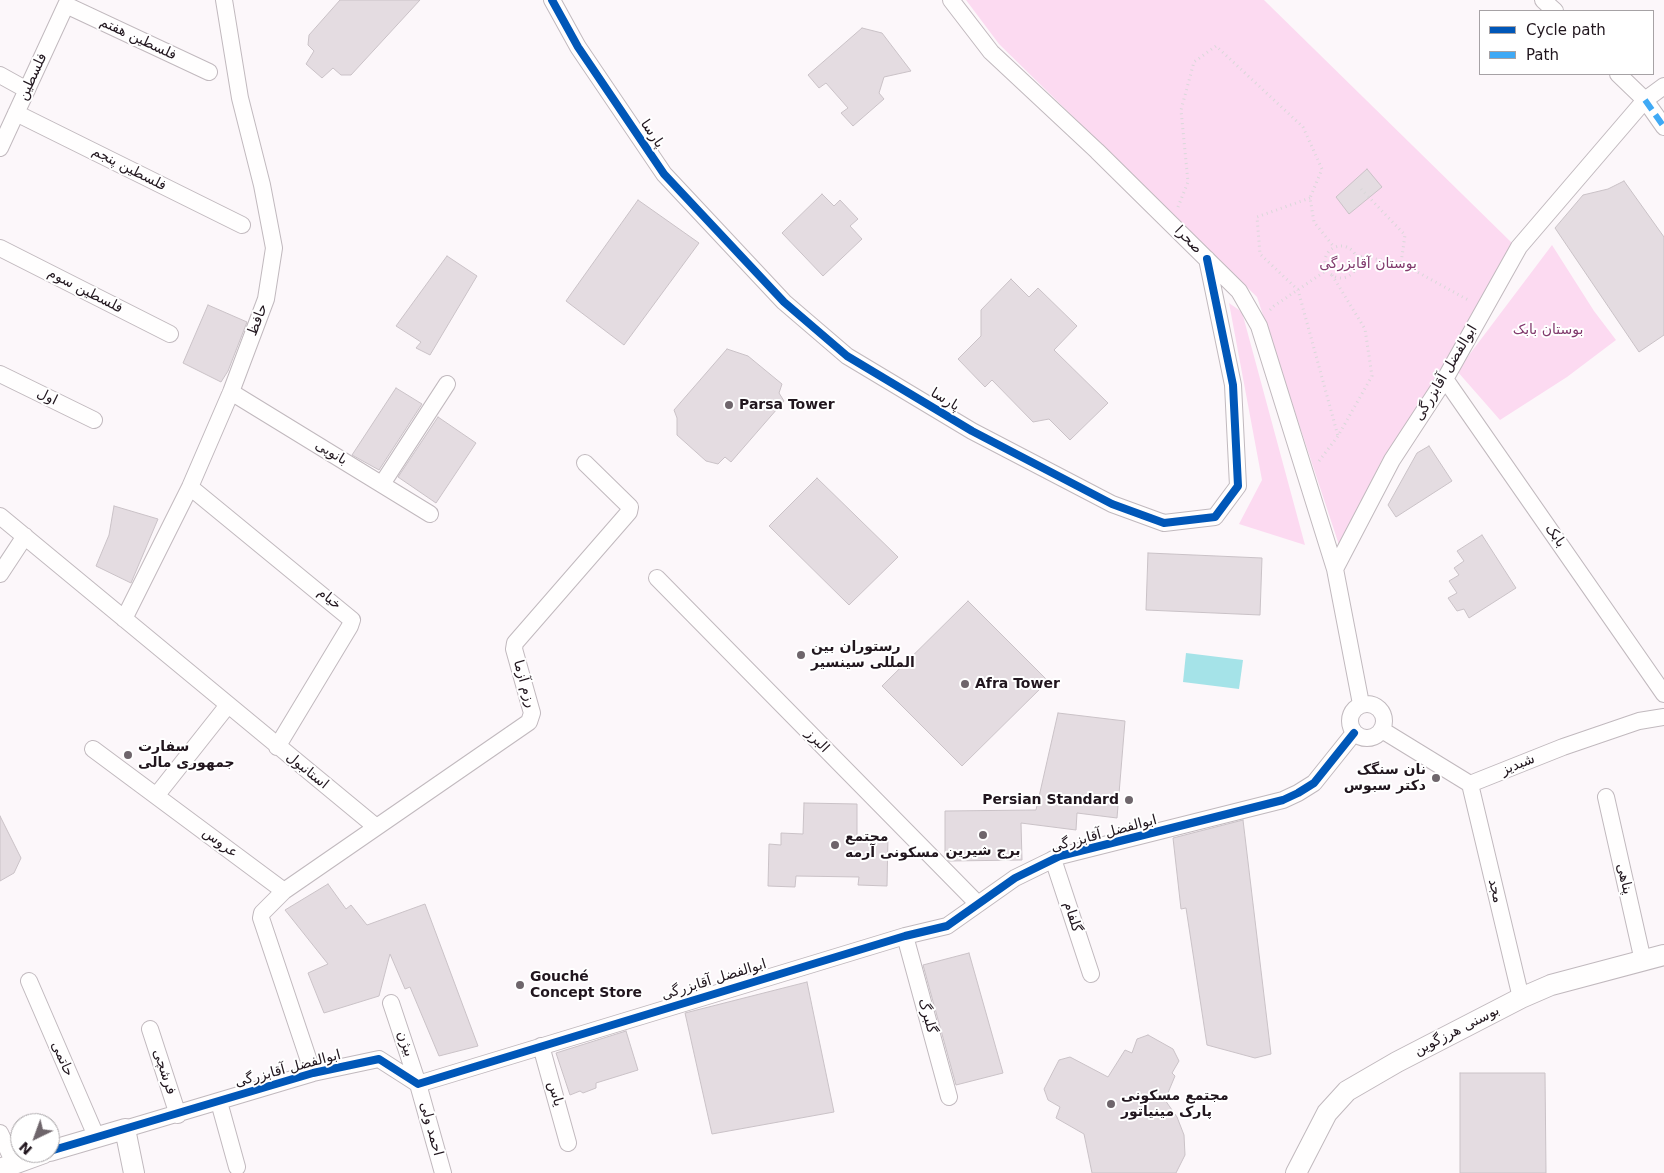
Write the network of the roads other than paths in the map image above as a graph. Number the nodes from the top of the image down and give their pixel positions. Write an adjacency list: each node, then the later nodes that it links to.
1 (224, 0): 23 (street, حافظ)
2 (552, 0): 18 (street, پارسا)
3 (952, 0): 18 (street, صحرا)
4 (1543, 0): 6 (street)
5 (66, 6): 7 (street, فلسطین هفتم); 11 (street, فلسطین)
6 (1554, 10)
7 (209, 72)
8 (0, 75): 11 (street)
9 (1619, 75): 12 (street)
10 (1664, 86): 12 (street, ابوالفضل آقابزرگی)
11 (27, 90): 13 (street, فلسطین)
12 (1645, 100): 14 (street); 21 (street, ابوالفضل آقابزرگی)
13 (16, 112): 15 (street, فلسطین); 16 (street, فلسطین پنجم)
14 (1664, 127)
15 (0, 148)
16 (242, 225)
17 (0, 248): 19 (street, فلسطین سوم)
18 (1207, 259): 31 (street, صحرا)
19 (170, 334)
20 (0, 374): 24 (street, اول)
21 (1445, 378): 31 (street, ابوالفضل آقابزرگی); 35 (street, بابک)
22 (448, 384): 26 (street)
23 (231, 392): 26 (street, بانویی); 27 (street, حافظ)
24 (94, 420)
25 (585, 463): 46 (street, رزم آزما)
26 (382, 484): 28 (street, بانویی)
27 (190, 487): 34 (street, حافظ); 41 (street, خیام)
28 (430, 514)
29 (0, 516): 30 (street, استانبول)
30 (24, 536): 32 (street); 34 (street, استانبول)
31 (1335, 569): 36 (street)
32 (0, 574)
33 (657, 578): 49 (street, البرز)
34 (124, 619): 37 (street, استانبول)
35 (1664, 694)
36 (1361, 704): 39 (street); 40 (street)
37 (228, 705): 41 (street, استانبول); 44 (street)
38 (1664, 717): 43 (street, شبدیز)
39 (1382, 730): 40 (street); 43 (street)
40 (1354, 733): 47 (street, ابوالفضل آقابزرگی)
41 (277, 747): 46 (street, استانبول)
42 (93, 749): 44 (street, عروس)
43 (1470, 784): 55 (street, مجد)
44 (156, 796): 48 (street, عروس)
45 (1606, 797): 52 (street, پناهی)
46 (375, 826): 48 (street)
47 (1053, 859): 49 (street, ابوالفضل آقابزرگی); 53 (street, گلفام)
48 (284, 891): 59 (street)
49 (978, 904): 50 (street, ابوالفضل آقابزرگی)
50 (905, 936): 58 (street, ابوالفضل آقابزرگی); 61 (street, گلبرگ)
51 (1664, 955): 52 (street, بوسنی هرزگوین)
52 (1643, 960): 55 (street, بوسنی هرزگوین)
53 (1091, 974)
54 (29, 981): 66 (street, حاتمی)
55 (1520, 998): 73 (street, بوسنی هرزگوین)
56 (391, 1003): 60 (street, بیژن)
57 (150, 1029): 63 (street, فرشچی)
58 (541, 1046): 60 (street, ابوالفضل آقابزرگی); 67 (street, یاس)
59 (313, 1073): 60 (street, ابوالفضل آقابزرگی); 62 (street, ابوالفضل آقابزرگی)
60 (418, 1084): 72 (street, احمد ولی)
61 (949, 1097)
62 (219, 1102): 63 (street, ابوالفضل آقابزرگی); 70 (street)
63 (178, 1114): 64 (street, ابوالفضل آقابزرگی)
64 (125, 1129): 66 (street, ابوالفضل آقابزرگی); 71 (street)
65 (0, 1133): 69 (street)
66 (96, 1136): 68 (street, ابوالفضل آقابزرگی)
67 (568, 1143)
68 (60, 1148)
69 (7, 1166)
70 (237, 1167)
71 (134, 1173)
72 (443, 1173)
73 (1296, 1173)

